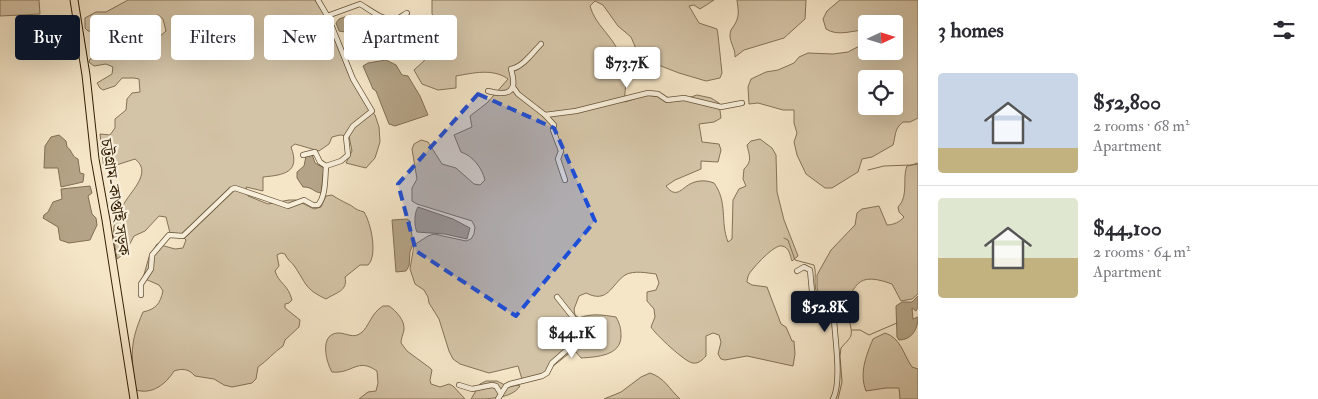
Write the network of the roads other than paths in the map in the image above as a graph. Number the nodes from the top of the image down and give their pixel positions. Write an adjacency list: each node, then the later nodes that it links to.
1 (74, 0): 20 (main road, চট্টগ্রাম-কাপ্তাই সড়ক)
2 (318, 0): 4 (street)
3 (407, 12): 5 (street)
4 (326, 15)
5 (330, 15)
6 (334, 31): 13 (street)
7 (541, 44): 8 (street)
8 (513, 87): 9 (street); 11 (street)
9 (488, 91)
10 (742, 103): 11 (street)
11 (545, 115): 14 (street)
12 (303, 155): 13 (street)
13 (326, 166): 16 (street)
14 (565, 180)
15 (797, 270): 22 (street)
16 (141, 295)
17 (557, 297): 19 (street)
18 (459, 385): 19 (street)
19 (501, 394): 21 (street)
20 (134, 399)
21 (498, 399)
22 (833, 399)

